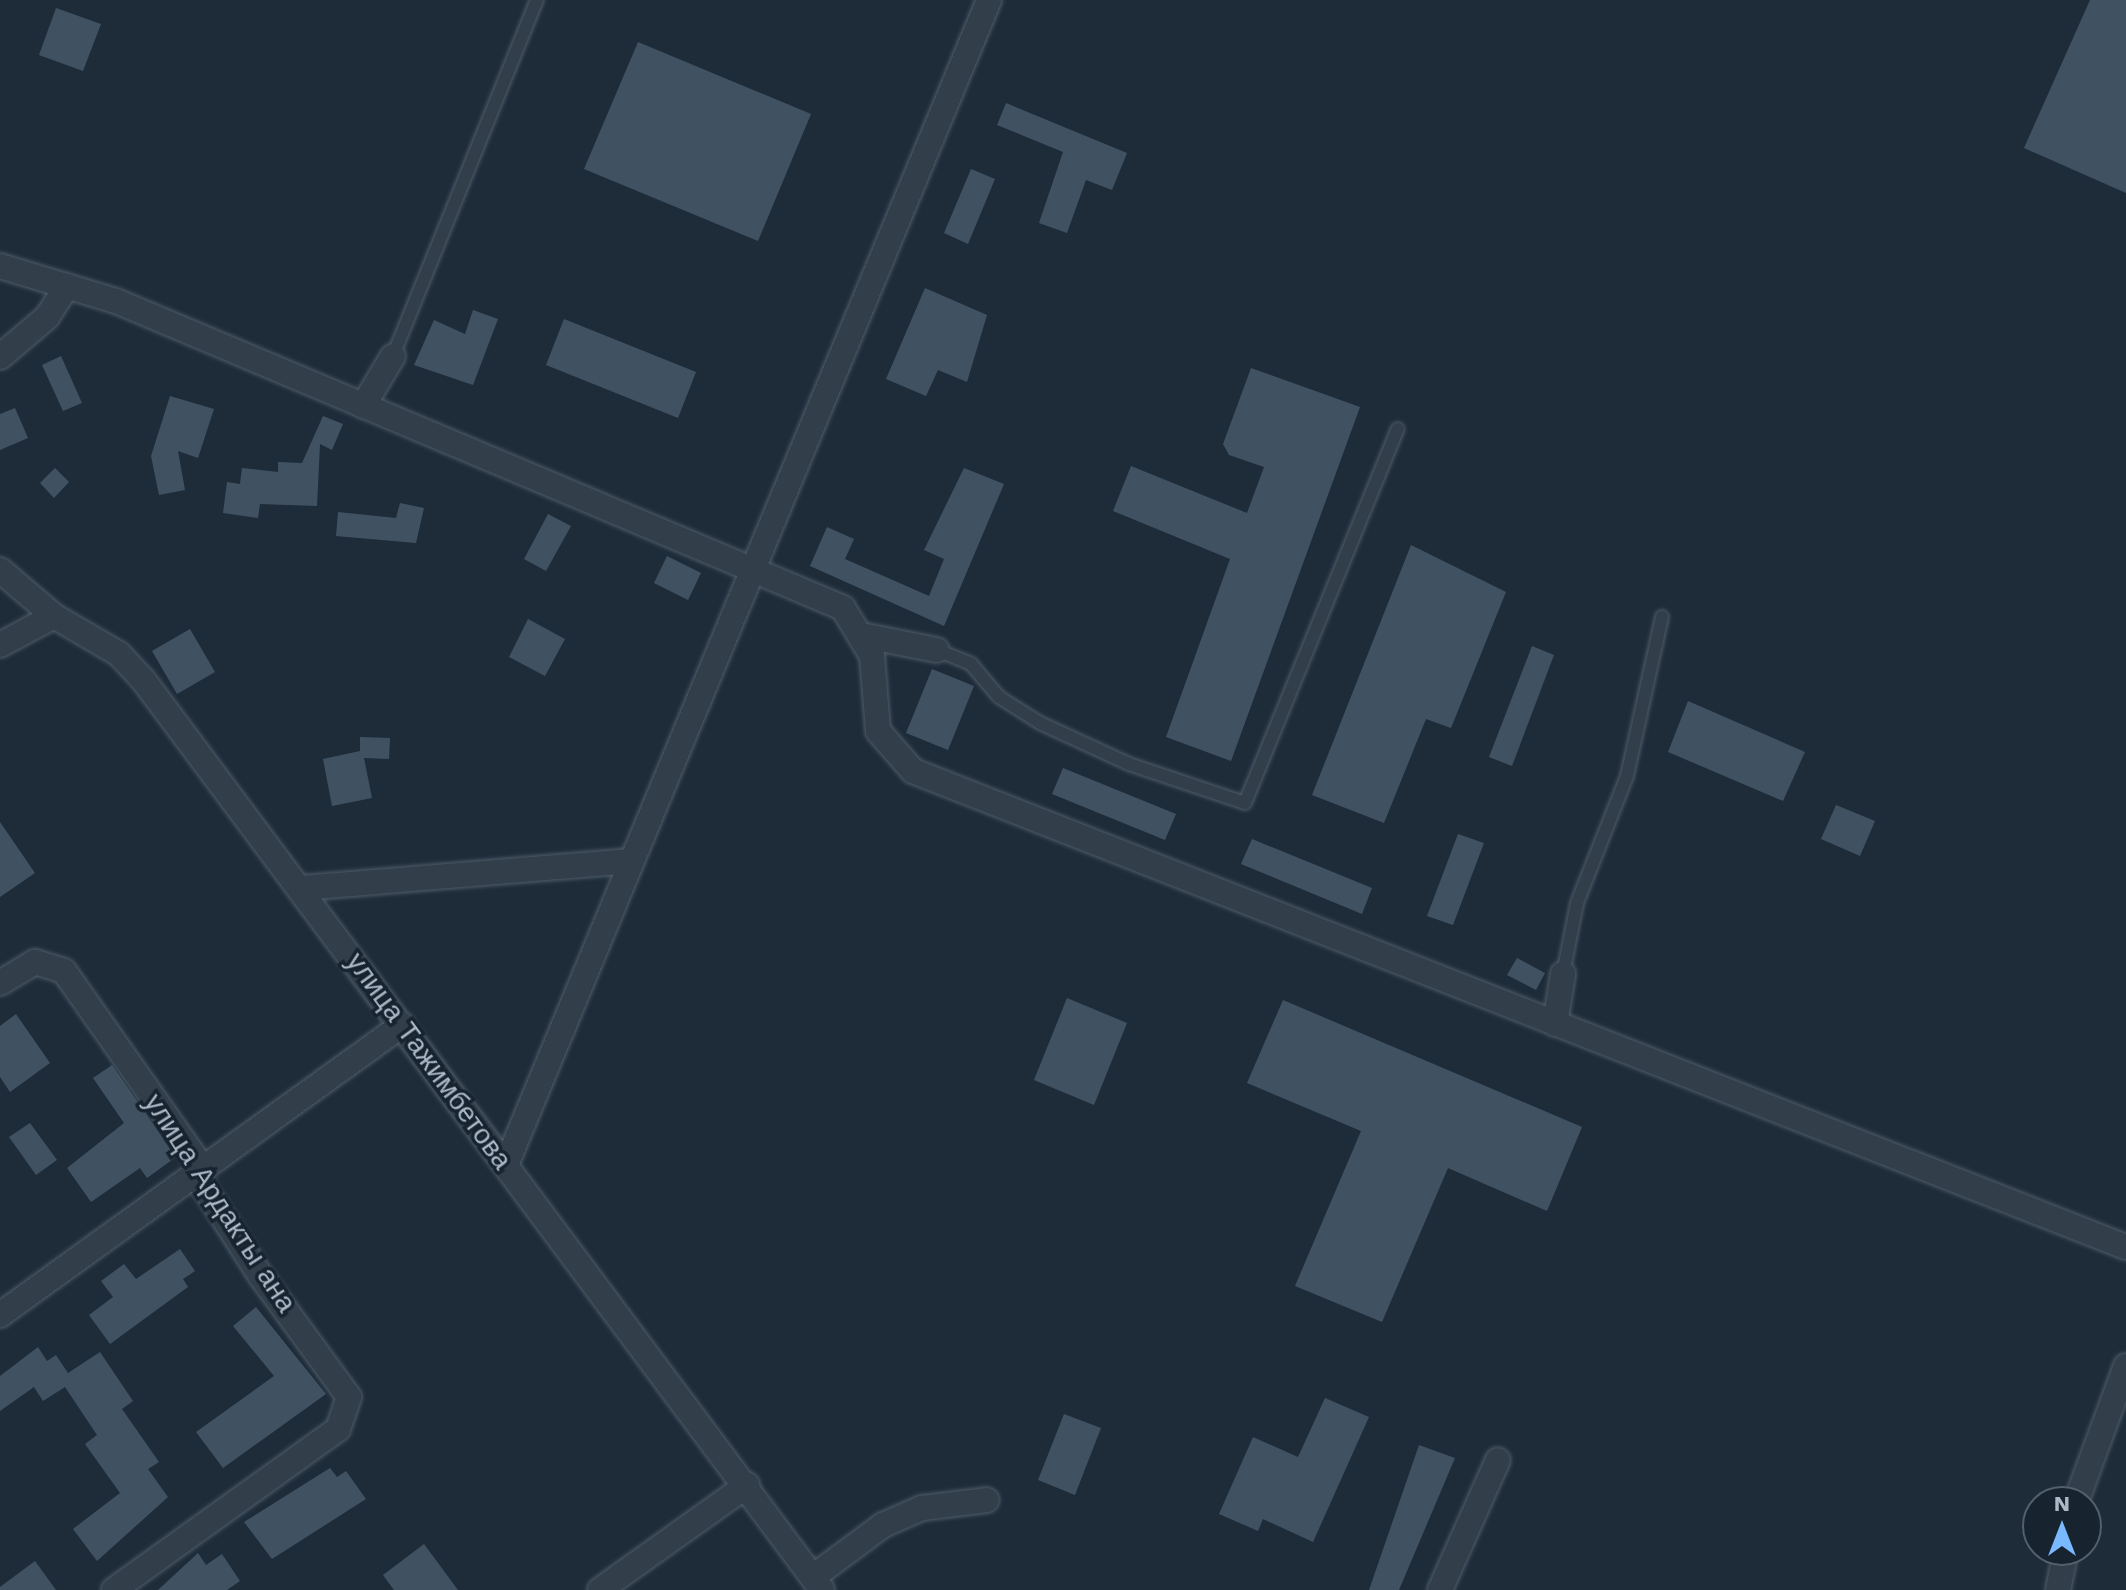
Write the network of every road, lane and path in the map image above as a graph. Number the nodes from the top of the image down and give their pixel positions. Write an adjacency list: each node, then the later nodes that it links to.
1 (537, 0): 5 (lane)
2 (989, 0): 10 (street)
3 (0, 266): 4 (street)
4 (67, 286): 6 (street); 7 (street)
5 (393, 356): 7 (street)
6 (0, 357)
7 (363, 406): 10 (street)
8 (1398, 429): 15 (lane)
9 (0, 570): 11 (street, улица Тажимбетова)
10 (752, 571): 13 (street); 16 (street)
11 (54, 616): 14 (street); 17 (street, улица Тажимбетова)
12 (1662, 617): 18 (lane)
13 (866, 636): 15 (street); 20 (street)
14 (0, 645)
15 (937, 650)
16 (631, 861): 17 (street); 22 (street)
17 (302, 888): 21 (street, улица Тажимбетова)
18 (1563, 974): 20 (street)
19 (0, 983): 23 (street, улица Ардакты ана)
20 (1555, 1024): 24 (street)
21 (402, 1025): 22 (street, улица Тажимбетова); 23 (street)
22 (506, 1165): 28 (street, улица Тажимбетова)
23 (201, 1172): 25 (street); 33 (street, улица Ардакты ана)
24 (2126, 1247)
25 (0, 1315)
26 (2126, 1366): 29 (street)
27 (1498, 1460): 35 (street)
28 (747, 1485): 32 (street, улица Тажимбетова); 34 (street)
29 (2082, 1486)
30 (987, 1500): 32 (street)
31 (2063, 1566): 36 (street)
32 (818, 1584)
33 (114, 1590)
34 (600, 1590)
35 (1440, 1590)
36 (2058, 1590)

